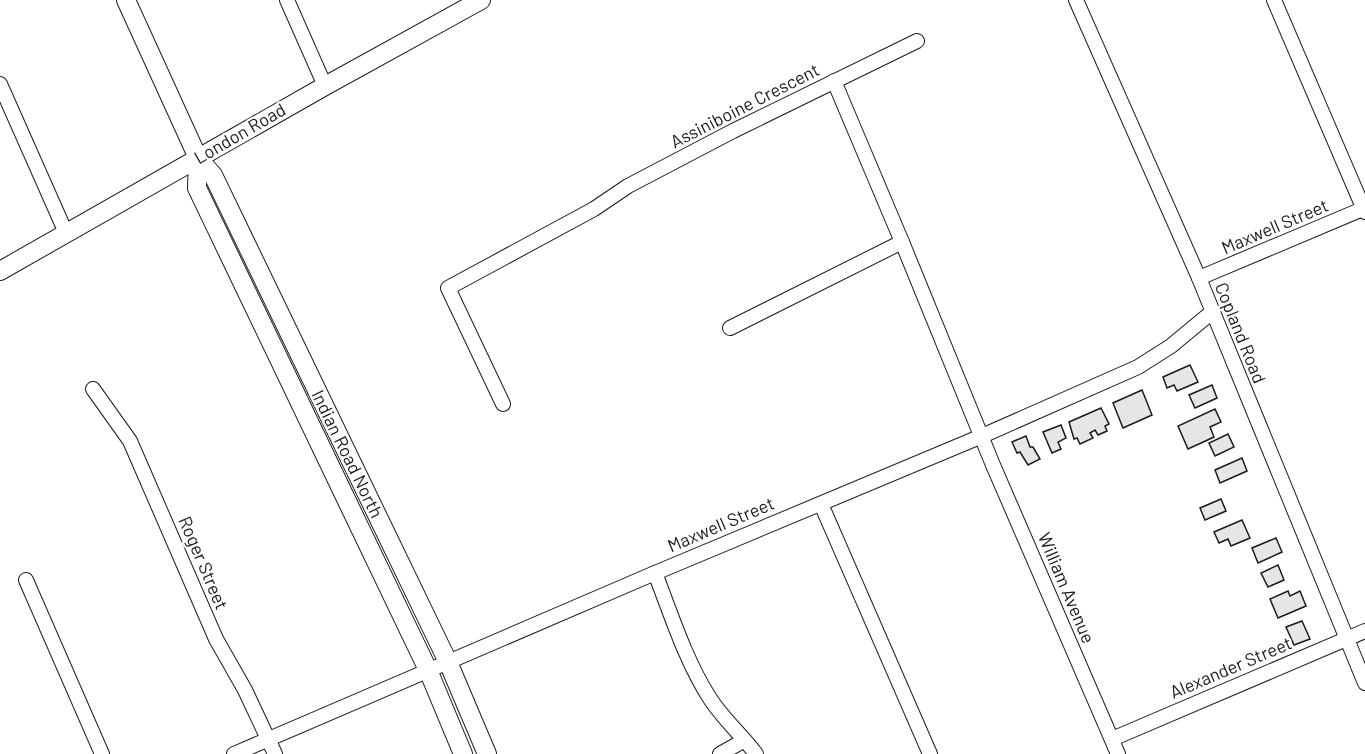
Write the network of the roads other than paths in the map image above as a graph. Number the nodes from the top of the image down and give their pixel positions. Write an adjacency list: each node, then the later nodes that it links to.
1 (126, 0): 10 (main road, Indian Road North)
2 (287, 0): 9 (street)
3 (482, 0): 9 (main road, London Road)
4 (1076, 0): 15 (street, Copland Road)
5 (1274, 0): 11 (street)
6 (917, 41): 7 (street)
7 (834, 81): 13 (street, Assiniboine Crescent); 19 (street, Assiniboine Crescent)
8 (0, 84): 12 (street)
9 (325, 86): 10 (main road, London Road)
10 (198, 158): 12 (main road, London Road); 26 (main road, Indian Road North); 27 (main road, Indian Road North)
11 (1364, 210): 15 (street, Maxwell Street)
12 (66, 233): 14 (main road, London Road)
13 (902, 242): 17 (street); 20 (street, Assiniboine Crescent)
14 (0, 271)
15 (1198, 278): 16 (street, Copland Road)
16 (1212, 312): 20 (street, Maxwell Street); 25 (street, Copland Road)
17 (730, 328)
18 (93, 389): 29 (street, Roger Street)
19 (503, 404)
20 (982, 436): 21 (street, Maxwell Street); 30 (street, William Avenue)
21 (821, 504): 22 (street, Maxwell Street); 39 (street)
22 (655, 573): 26 (street, Maxwell Street); 31 (street)
23 (26, 579): 32 (street)
24 (1365, 632): 25 (street, Alexander Street)
25 (1346, 639): 28 (street, Copland Road); 30 (street, Alexander Street)
26 (448, 662): 27 (street, Maxwell Street); 36 (main road, Indian Road North)
27 (428, 670): 29 (street, Maxwell Street); 35 (main road, Indian Road North)
28 (1365, 683)
29 (269, 739): 33 (street, Maxwell Street); 34 (street, Roger Street)
30 (1112, 739): 40 (street, William Avenue)
31 (743, 741): 37 (street); 38 (street)
32 (102, 754)
33 (234, 754)
34 (275, 754)
35 (463, 754)
36 (487, 754)
37 (720, 754)
38 (756, 754)
39 (930, 754)
40 (1118, 754)

